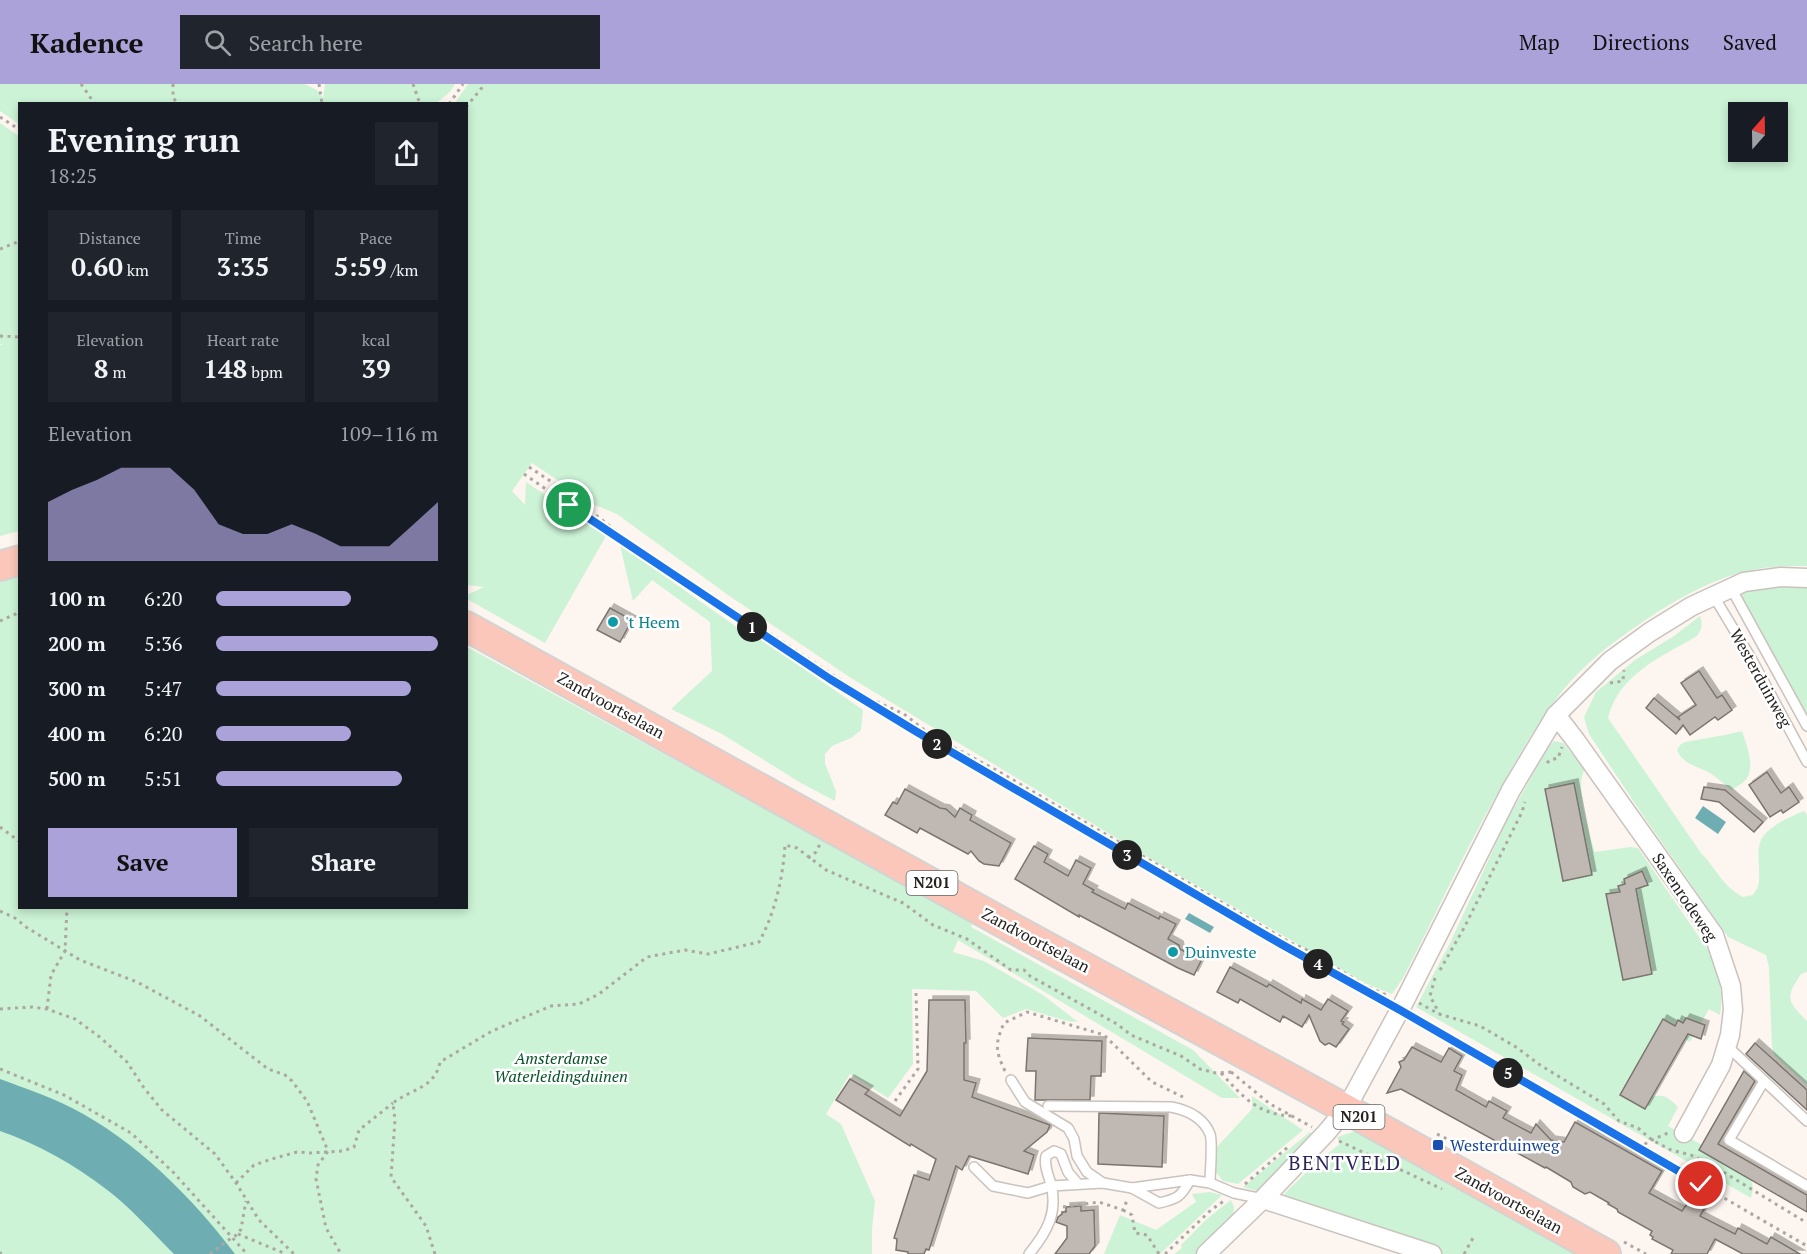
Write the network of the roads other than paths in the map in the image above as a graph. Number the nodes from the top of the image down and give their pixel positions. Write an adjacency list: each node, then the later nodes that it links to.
1 (18, 561): 2 (main road)
2 (0, 566)
3 (1807, 578): 4 (street)
4 (1731, 588): 5 (street); 8 (lane)
5 (1713, 595): 7 (street); 9 (lane, Westerduinweg)
6 (468, 627): 14 (main road, Zandvoortselaan / N201)
7 (1556, 715): 10 (street, Saxenrodeweg); 14 (street)
8 (1807, 726)
9 (1807, 762)
10 (1727, 1046): 12 (lane); 16 (street, Saxenrodeweg)
11 (1011, 1080): 19 (lane)
12 (1764, 1080): 15 (lane); 23 (lane)
13 (1048, 1106): 20 (lane)
14 (1346, 1108): 25 (street); 29 (main road, Zandvoortselaan / N201)
15 (1807, 1121)
16 (1684, 1132)
17 (974, 1167): 22 (lane)
18 (1190, 1180): 20 (lane); 24 (lane); 24 (lane)
19 (1103, 1183): 21 (lane); 24 (lane)
20 (1210, 1183): 25 (lane)
21 (1078, 1184): 22 (lane); 22 (lane)
22 (1052, 1186): 26 (lane)
23 (1807, 1186)
24 (1132, 1188)
25 (1263, 1199): 27 (street); 28 (street)
26 (1029, 1254)
27 (1206, 1254)
28 (1432, 1254)
29 (1606, 1254)

